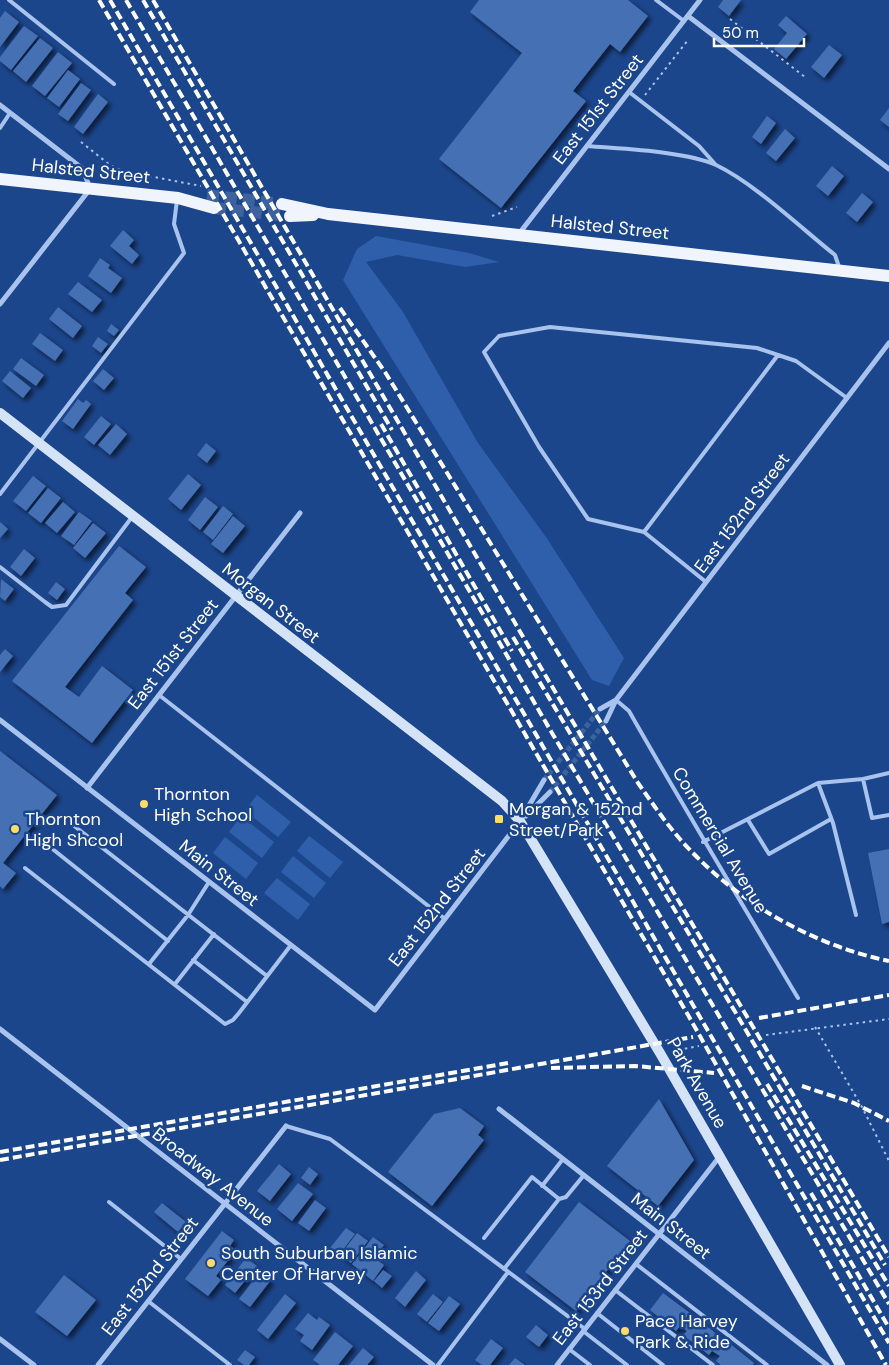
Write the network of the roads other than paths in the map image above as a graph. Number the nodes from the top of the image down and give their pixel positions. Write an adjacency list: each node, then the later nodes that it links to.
1 (9, 0): 5 (lane)
2 (656, 0): 4 (lane)
3 (700, 0): 4 (street, East 151st Street)
4 (686, 18): 6 (street, East 151st Street); 12 (street)
5 (114, 84)
6 (629, 92): 10 (street, East 151st Street); 11 (lane)
7 (0, 105): 8 (street)
8 (10, 112): 9 (lane); 14 (street)
9 (0, 128)
10 (587, 146): 11 (lane); 21 (street, East 151st Street)
11 (715, 165): 22 (lane)
12 (889, 169)
13 (0, 179): 14 (main road, Halsted Street)
14 (90, 188): 16 (main road, Halsted Street); 24 (street)
15 (204, 190): 16 (main road, Halsted Street)
16 (178, 198): 18 (main road, Halsted Street); 29 (lane)
17 (282, 204): 19 (main road, Halsted Street)
18 (214, 208)
19 (328, 214): 20 (main road, Halsted Street); 21 (main road, Halsted Street)
20 (290, 216)
21 (517, 235): 22 (main road, Halsted Street)
22 (840, 270): 23 (main road, Halsted Street)
23 (889, 276)
24 (0, 304)
25 (889, 343): 27 (street, East 152nd Street)
26 (778, 355): 27 (lane); 33 (lane); 33 (lane)
27 (847, 398): 35 (street, East 152nd Street)
28 (0, 413): 29 (street, Morgan Street)
29 (39, 444): 30 (lane); 32 (street, Morgan Street)
30 (0, 494)
31 (300, 513): 36 (street, East 151st Street)
32 (132, 516): 34 (lane); 36 (street, Morgan Street)
33 (644, 532): 35 (lane)
34 (0, 567)
35 (706, 582): 38 (street, East 152nd Street)
36 (236, 596): 37 (street, East 151st Street); 52 (street, Morgan Street)
37 (159, 695): 46 (street, East 151st Street); 59 (lane)
38 (616, 700): 39 (street, East 152nd Street); 41 (street, East 152nd Street); 53 (lane, Commercial Avenue)
39 (600, 710)
40 (0, 720): 46 (street, Main Street)
41 (606, 722)
42 (889, 773): 43 (lane)
43 (863, 779): 45 (lane); 48 (lane)
44 (544, 780): 52 (street, East 152nd Street)
45 (818, 783): 50 (lane); 51 (lane)
46 (87, 788): 56 (street, Main Street)
47 (550, 792): 52 (street, East 152nd Street)
48 (889, 815)
49 (64, 818): 57 (lane)
50 (831, 819): 51 (lane); 58 (lane)
51 (748, 820): 53 (lane)
52 (520, 821): 59 (street, East 152nd Street); 73 (street, Park Avenue)
53 (703, 842): 67 (lane, Commercial Avenue)
54 (45, 843): 61 (lane)
55 (25, 868): 64 (lane)
56 (209, 882): 57 (lane); 62 (street, Main Street)
57 (188, 915): 60 (lane); 61 (lane)
58 (856, 915)
59 (445, 919): 69 (street, East 152nd Street)
60 (214, 934): 63 (lane); 65 (lane)
61 (168, 941): 64 (lane)
62 (291, 945): 65 (lane); 69 (street, Main Street)
63 (194, 960): 66 (lane); 68 (lane)
64 (149, 964): 66 (lane)
65 (267, 976): 68 (lane)
66 (175, 984): 68 (lane)
67 (798, 998)
68 (247, 1002)
69 (375, 1010)
70 (0, 1029): 79 (street, Broadway Avenue)
71 (499, 1109): 74 (street, Main Street)
72 (286, 1126): 79 (street, East 152nd Street); 84 (lane)
73 (720, 1156): 80 (street, East 153rd Street); 104 (street, Park Avenue)
74 (563, 1159): 75 (street, Main Street); 76 (lane)
75 (584, 1175): 77 (lane); 80 (street, Main Street)
76 (542, 1186): 77 (lane); 81 (lane)
77 (559, 1199): 84 (lane)
78 (109, 1202): 82 (lane)
79 (224, 1204): 82 (street, East 152nd Street); 95 (street, Broadway Avenue)
80 (659, 1234): 83 (street, East 153rd Street); 103 (street, Main Street)
81 (484, 1238)
82 (181, 1259): 87 (street, East 152nd Street)
83 (636, 1264): 86 (street, East 153rd Street); 102 (lane)
84 (504, 1269): 85 (lane)
85 (508, 1272): 89 (lane); 96 (lane)
86 (615, 1290): 88 (street, East 153rd Street); 101 (lane)
87 (148, 1301): 93 (street, East 152nd Street); 94 (lane)
88 (597, 1314): 89 (street, East 153rd Street); 100 (lane)
89 (584, 1330): 91 (street, East 153rd Street); 99 (lane)
90 (0, 1339): 92 (street)
91 (570, 1349): 97 (street, East 153rd Street); 98 (lane)
92 (34, 1365)
93 (98, 1365)
94 (230, 1365)
95 (432, 1365)
96 (438, 1365)
97 (557, 1365)
98 (590, 1365)
99 (627, 1365)
100 (663, 1365)
101 (713, 1365)
102 (767, 1365)
103 (827, 1365)
104 (840, 1365)

